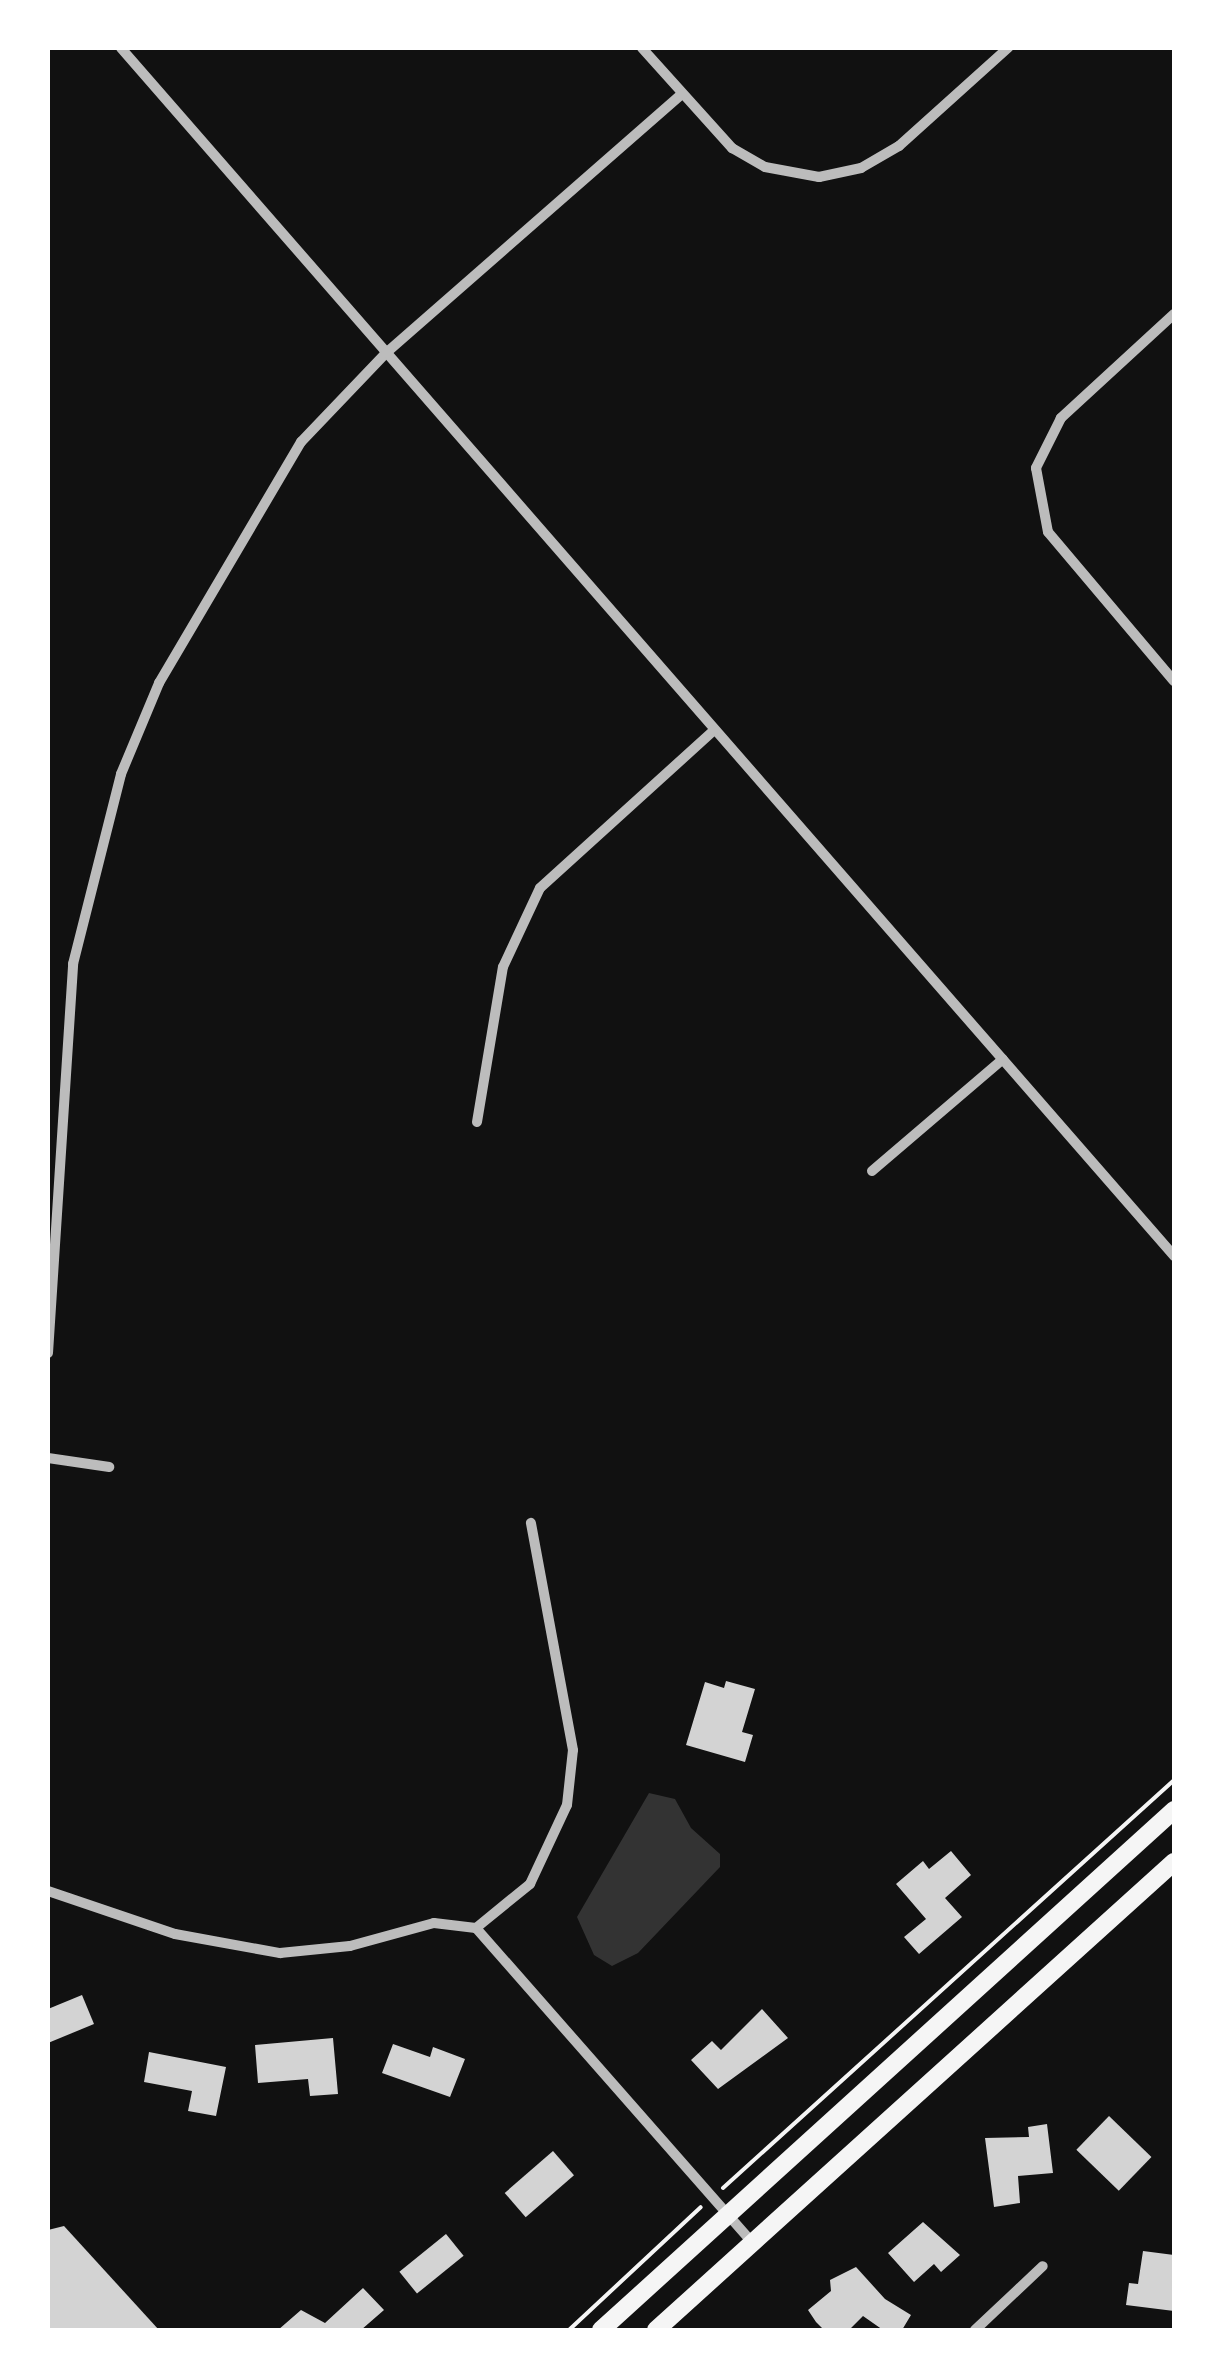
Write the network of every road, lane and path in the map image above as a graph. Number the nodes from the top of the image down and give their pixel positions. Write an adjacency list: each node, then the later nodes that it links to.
1 (120, 48): 6 (street)
2 (642, 48): 4 (street)
3 (1008, 48): 4 (street)
4 (682, 94): 6 (street)
5 (1174, 314): 7 (street)
6 (386, 353): 8 (street); 13 (street)
7 (1174, 681)
8 (714, 730): 9 (street); 10 (street)
9 (1003, 1058): 11 (street); 12 (street)
10 (477, 1122)
11 (872, 1170)
12 (1174, 1256)
13 (48, 1352)
14 (48, 1458): 15 (street)
15 (109, 1467)
16 (531, 1523): 21 (street)
17 (1174, 1780): 22 (path)
18 (1174, 1810): 23 (main road)
19 (1174, 1862): 25 (main road)
20 (48, 1892): 21 (street)
21 (476, 1928): 23 (street)
22 (738, 2174)
23 (727, 2214): 25 (street); 28 (main road)
24 (684, 2222): 27 (path)
25 (753, 2242): 29 (main road)
26 (1043, 2266): 30 (street)
27 (570, 2330)
28 (601, 2330)
29 (656, 2330)
30 (975, 2330)

